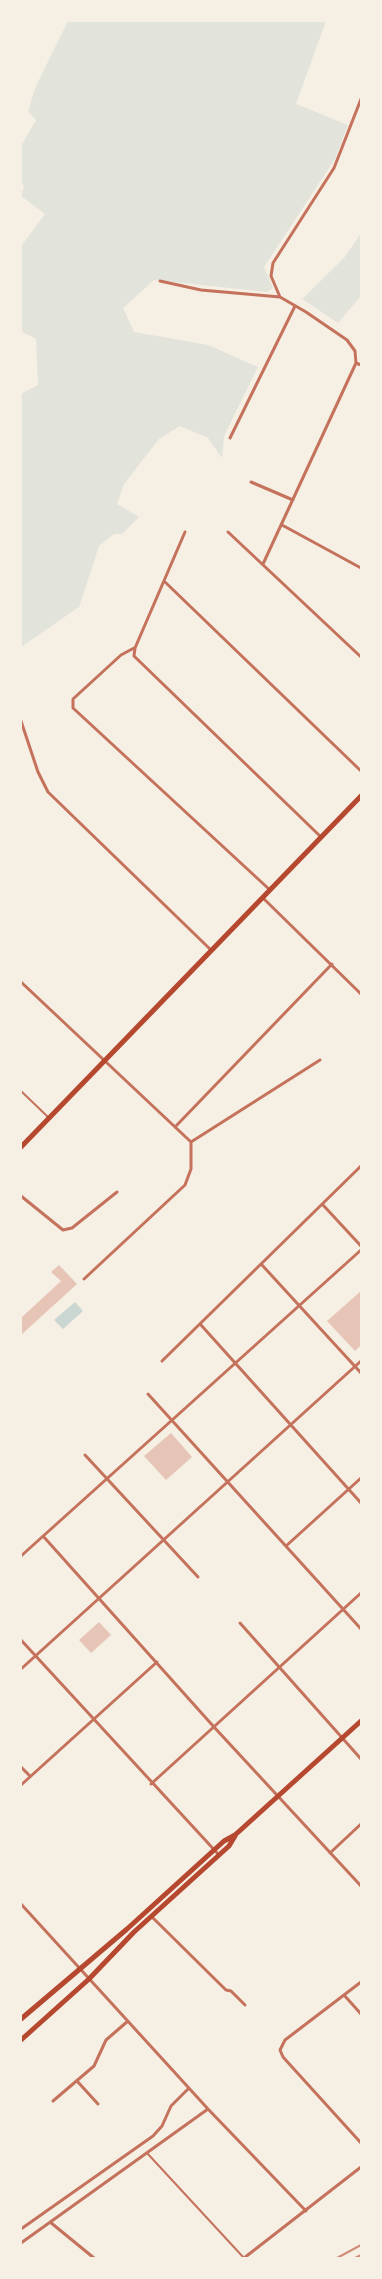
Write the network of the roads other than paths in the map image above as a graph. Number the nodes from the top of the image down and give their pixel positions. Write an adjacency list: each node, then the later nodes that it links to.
1 (361, 100): 3 (street)
2 (160, 281): 3 (street)
3 (280, 297): 4 (street)
4 (295, 306): 5 (street); 7 (street)
5 (356, 363): 6 (street); 9 (street)
6 (361, 365)
7 (230, 438)
8 (252, 482): 9 (street)
9 (293, 500): 10 (street)
10 (282, 525): 13 (street); 14 (street)
11 (185, 532): 15 (street)
12 (228, 532): 13 (street)
13 (263, 564): 17 (street)
14 (361, 568)
15 (165, 582): 16 (street); 19 (street)
16 (134, 648): 21 (street); 22 (street)
17 (361, 657)
18 (21, 721): 24 (street)
19 (361, 771)
20 (361, 796): 21 (main road)
21 (321, 837): 22 (main road)
22 (270, 890): 23 (main road)
23 (262, 898): 24 (main road); 25 (street)
24 (211, 950): 29 (main road)
25 (332, 964): 27 (street); 32 (street)
26 (21, 982): 29 (street)
27 (361, 994)
28 (320, 1060): 33 (street)
29 (104, 1062): 31 (main road); 32 (street)
30 (21, 1091): 31 (lane)
31 (49, 1118): 34 (main road)
32 (175, 1127): 33 (street)
33 (191, 1142): 42 (street)
34 (21, 1147)
35 (361, 1166): 38 (street)
36 (117, 1192): 37 (street)
37 (21, 1196)
38 (323, 1204): 39 (street); 41 (street)
39 (361, 1246)
40 (361, 1250): 43 (street)
41 (262, 1265): 43 (street); 44 (street)
42 (84, 1279)
43 (298, 1305): 47 (street); 48 (street)
44 (201, 1325): 46 (street); 47 (street)
45 (361, 1360): 48 (street)
46 (162, 1362)
47 (234, 1362): 51 (street); 52 (street)
48 (354, 1366): 49 (street); 52 (street)
49 (361, 1373)
50 (148, 1394): 51 (street)
51 (170, 1420): 54 (street); 56 (street)
52 (291, 1424): 56 (street); 57 (street)
53 (85, 1455): 54 (street)
54 (107, 1478): 59 (street); 60 (street)
55 (361, 1478): 57 (street)
56 (227, 1482): 60 (street); 61 (street)
57 (348, 1489): 58 (street); 61 (street)
58 (361, 1503)
59 (44, 1536): 62 (street); 65 (street)
60 (163, 1540): 63 (street); 65 (street)
61 (286, 1546): 66 (street)
62 (21, 1556)
63 (198, 1577)
64 (361, 1593): 66 (street)
65 (99, 1597): 70 (street); 71 (street)
66 (343, 1610): 68 (street); 72 (street)
67 (240, 1623): 72 (street)
68 (361, 1629)
69 (21, 1640): 70 (street)
70 (36, 1656): 73 (street); 74 (street)
71 (157, 1662): 74 (street); 76 (street)
72 (279, 1667): 76 (street); 77 (street)
73 (21, 1669)
74 (95, 1720): 80 (street); 81 (street)
75 (361, 1721): 77 (main road)
76 (214, 1727): 81 (street); 83 (street)
77 (342, 1738): 78 (street); 83 (main road)
78 (361, 1759)
79 (21, 1766): 80 (street)
80 (30, 1776): 82 (street)
81 (151, 1784): 86 (street)
82 (21, 1785)
83 (279, 1796): 85 (main road); 87 (street)
84 (361, 1824): 87 (street)
85 (235, 1835): 86 (main road); 88 (main road)
86 (214, 1849): 88 (street); 92 (main road)
87 (330, 1852): 89 (street)
88 (219, 1855): 91 (main road)
89 (361, 1886)
90 (21, 1904): 92 (street)
91 (151, 1916): 93 (main road); 96 (street)
92 (79, 1968): 93 (street); 98 (main road)
93 (89, 1979): 99 (street); 100 (main road)
94 (361, 1982): 95 (street)
95 (344, 1995): 97 (street); 106 (street)
96 (245, 2005)
97 (361, 2014)
98 (21, 2019)
99 (128, 2020): 101 (street); 102 (street)
100 (22, 2039)
101 (77, 2081): 103 (street); 104 (street)
102 (189, 2088): 105 (street); 111 (street)
103 (53, 2101)
104 (98, 2104)
105 (208, 2110): 107 (street); 109 (street)
106 (361, 2143)
107 (147, 2153): 110 (street); 114 (lane)
108 (361, 2166): 109 (street)
109 (306, 2211): 114 (street)
110 (50, 2222): 112 (street); 113 (street)
111 (21, 2229)
112 (21, 2243)
113 (94, 2258)
114 (244, 2258)

